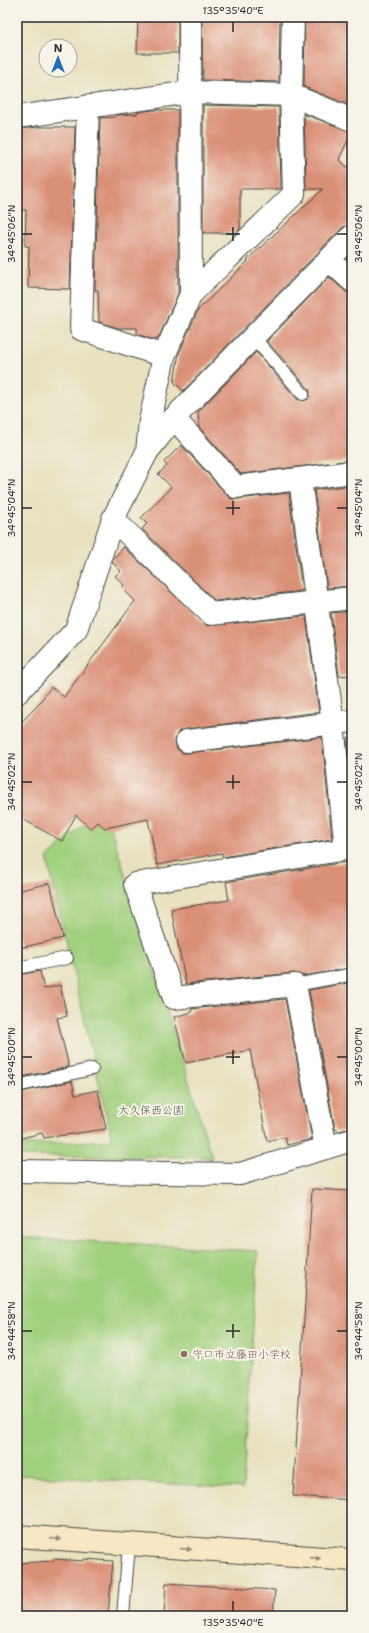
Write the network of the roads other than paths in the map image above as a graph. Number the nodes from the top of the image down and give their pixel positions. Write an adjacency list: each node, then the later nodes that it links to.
1 (190, 17): 3 (street)
2 (293, 17): 4 (street)
3 (190, 92): 4 (street); 5 (street); 11 (street)
4 (291, 95): 7 (street); 11 (street)
5 (88, 106): 6 (street); 13 (street)
6 (17, 117)
7 (352, 120)
8 (352, 236): 9 (street)
9 (329, 260): 10 (street); 12 (street)
10 (352, 281)
11 (191, 294): 13 (street)
12 (254, 337): 14 (lane); 15 (street)
13 (164, 356): 16 (street)
14 (303, 394)
15 (174, 418): 16 (street); 18 (street)
16 (148, 452): 19 (street)
17 (352, 472): 18 (street)
18 (300, 479): 21 (street)
19 (113, 519): 21 (street); 22 (street)
20 (352, 598): 21 (street)
21 (315, 602): 23 (street)
22 (17, 693)
23 (342, 723): 24 (street); 25 (street)
24 (187, 741)
25 (349, 849): 29 (street)
26 (67, 958): 27 (lane)
27 (17, 968)
28 (349, 975): 29 (lane)
29 (295, 985): 33 (street)
30 (92, 1068): 31 (lane)
31 (17, 1086)
32 (352, 1140): 33 (street)
33 (326, 1148): 34 (street)
34 (17, 1171)
35 (17, 1536): 36 (street, one-way to 36)
36 (129, 1545): 37 (street, one-way to 37); 38 (lane)
37 (352, 1560)
38 (123, 1616)

